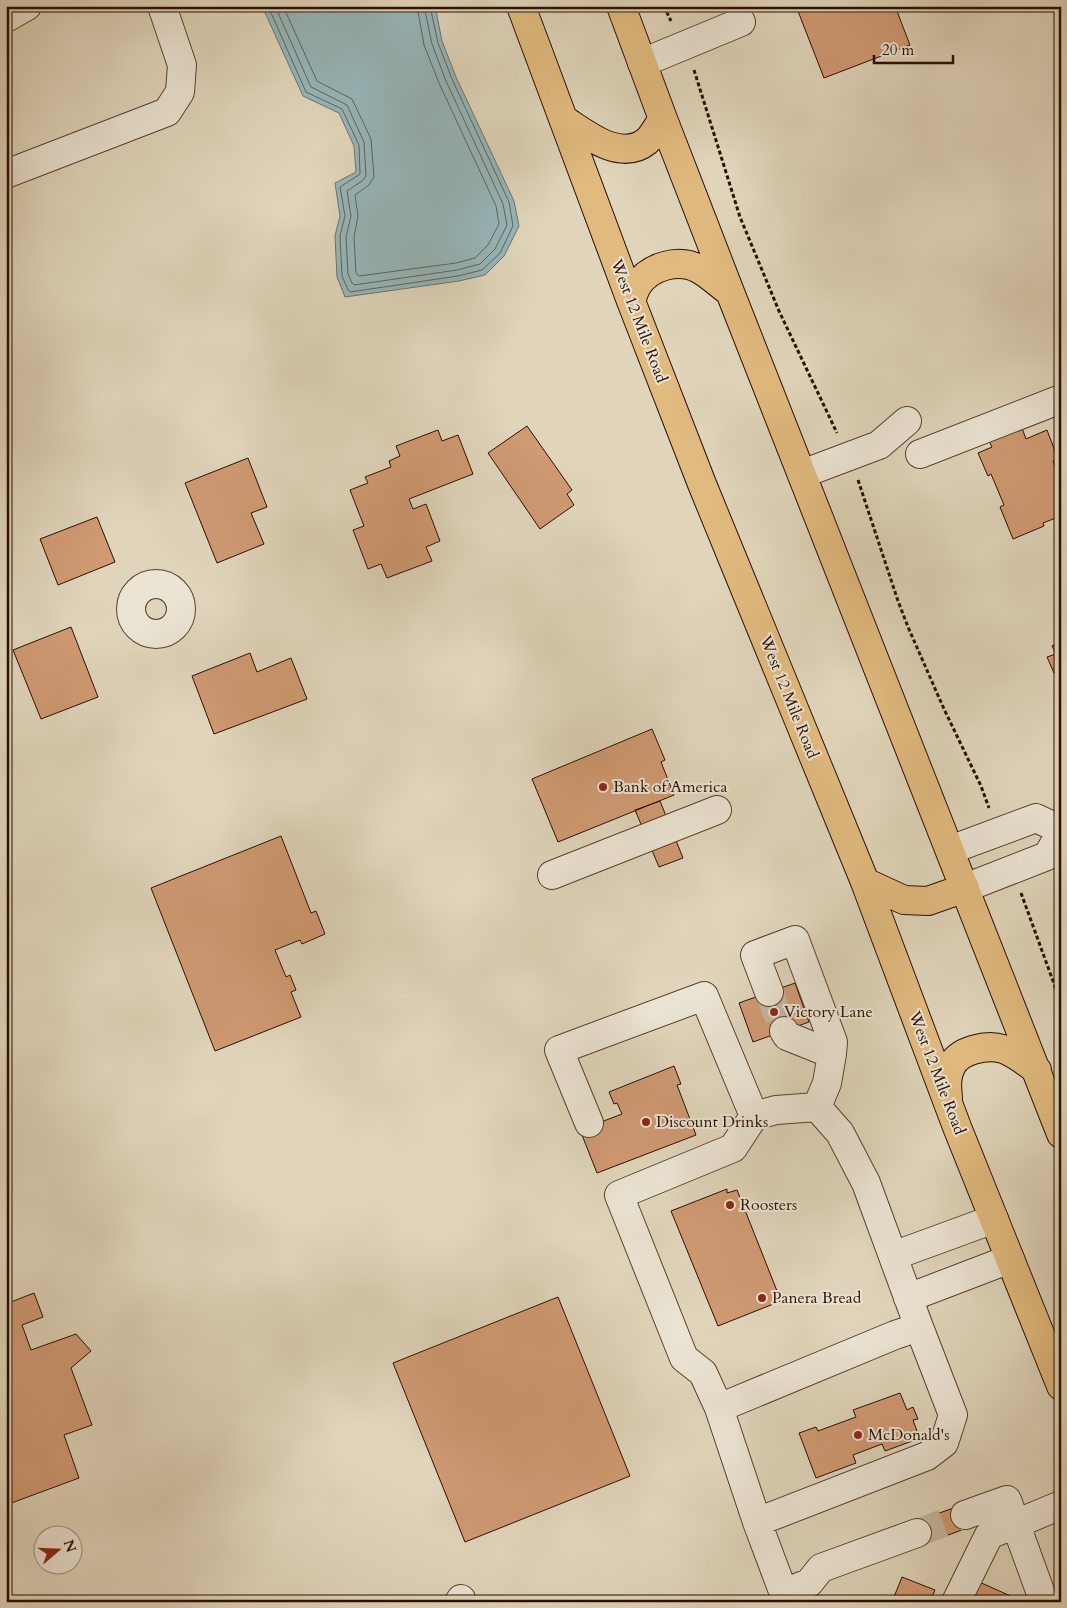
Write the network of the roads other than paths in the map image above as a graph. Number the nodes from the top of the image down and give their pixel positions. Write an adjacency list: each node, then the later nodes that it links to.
1 (27, 6): 5 (street)
2 (162, 6): 10 (street)
3 (521, 6): 8 (main road, West 12 Mile Road)
4 (621, 6): 7 (main road)
5 (6, 18)
6 (741, 22): 7 (street)
7 (642, 63): 9 (main road)
8 (563, 118): 9 (main road); 12 (main road, West 12 Mile Road)
9 (663, 119): 11 (main road)
10 (6, 174)
11 (730, 292): 12 (main road); 16 (main road)
12 (631, 301): 21 (main road, West 12 Mile Road)
13 (1061, 399): 15 (street)
14 (907, 421): 16 (street)
15 (920, 454)
16 (802, 474): 19 (main road)
17 (717, 810): 20 (street)
18 (1061, 832): 19 (street); 22 (street)
19 (950, 850): 22 (main road)
20 (552, 875)
21 (866, 882): 22 (main road); 27 (main road, West 12 Mile Road)
22 (965, 888): 26 (main road)
23 (769, 992): 25 (street)
24 (784, 1031): 25 (street)
25 (832, 1054): 28 (street)
26 (1037, 1070): 27 (main road); 31 (main road)
27 (949, 1105): 32 (main road, West 12 Mile Road)
28 (817, 1107): 29 (street); 33 (street)
29 (754, 1116): 30 (street); 38 (street)
30 (589, 1122)
31 (1061, 1134)
32 (994, 1219): 33 (street); 34 (main road, West 12 Mile Road)
33 (893, 1256): 35 (street)
34 (1010, 1259): 35 (street); 37 (main road, West 12 Mile Road)
35 (908, 1298): 36 (street)
36 (919, 1327): 38 (street); 42 (street)
37 (1061, 1386)
38 (719, 1408): 42 (street)
39 (1061, 1505): 40 (street)
40 (1011, 1511): 41 (street); 46 (street); 47 (street)
41 (965, 1515)
42 (758, 1522): 45 (street)
43 (917, 1533): 44 (street)
44 (811, 1592): 45 (street)
45 (786, 1597)
46 (956, 1602)
47 (1044, 1602)

